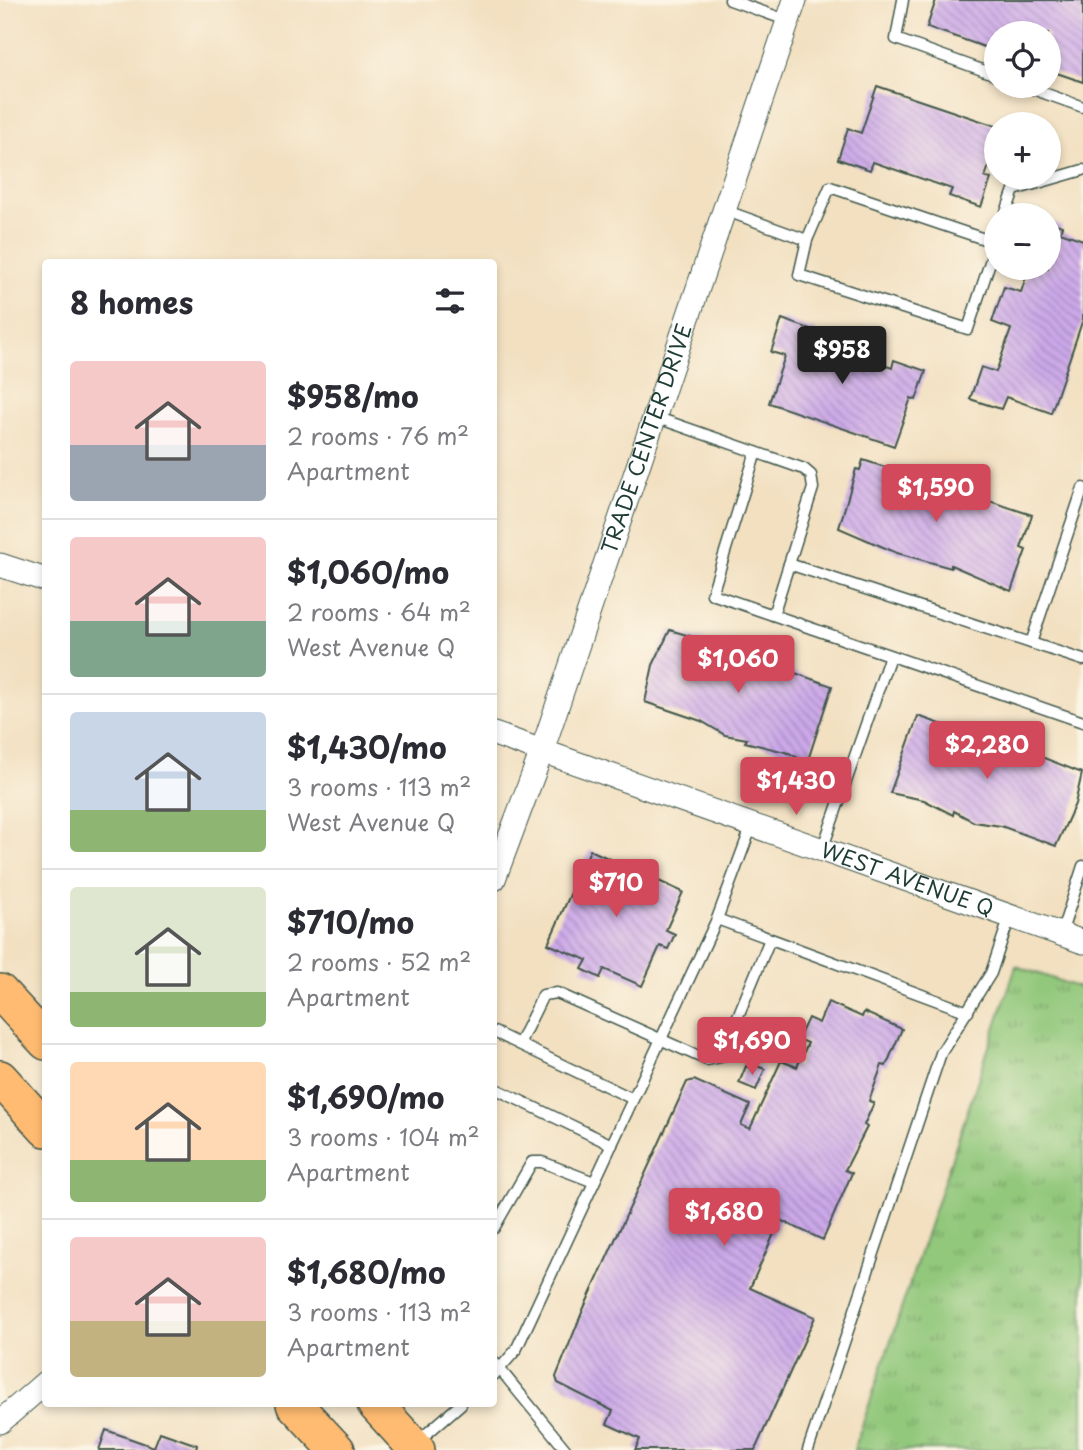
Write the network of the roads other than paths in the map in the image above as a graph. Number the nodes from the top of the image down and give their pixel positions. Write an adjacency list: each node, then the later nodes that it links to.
1 (730, 0): 3 (lane)
2 (903, 0): 4 (lane)
3 (792, 10): 9 (street, TRADE CENTER DRIVE)
4 (984, 71)
5 (1058, 98): 6 (lane)
6 (1083, 107)
7 (1083, 170): 8 (lane)
8 (1009, 203)
9 (724, 210): 11 (lane); 13 (street, TRADE CENTER DRIVE)
10 (984, 239): 11 (lane)
11 (807, 240): 12 (lane)
12 (984, 279)
13 (655, 417): 14 (lane); 25 (street, TRADE CENTER DRIVE)
14 (756, 452): 16 (lane); 19 (lane)
15 (1083, 488): 20 (lane)
16 (789, 564): 19 (lane); 20 (lane)
17 (0, 565): 18 (street)
18 (42, 579)
19 (773, 615): 21 (lane)
20 (1031, 643): 22 (lane)
21 (890, 656): 23 (lane); 27 (lane)
22 (1083, 660)
23 (1083, 722)
24 (497, 735): 25 (street, WEST AVENUE Q)
25 (542, 751): 26 (street, WEST AVENUE Q); 29 (street, TRADE CENTER DRIVE)
26 (752, 825): 27 (street, WEST AVENUE Q); 31 (lane)
27 (822, 850): 30 (street, WEST AVENUE Q)
28 (1083, 866): 32 (lane)
29 (497, 871)
30 (1010, 916): 32 (street, WEST AVENUE Q); 36 (lane)
31 (717, 919): 33 (lane); 39 (lane)
32 (1061, 934): 34 (street, WEST AVENUE Q)
33 (770, 939): 36 (lane); 39 (lane)
34 (1083, 942)
35 (0, 992): 38 (main road)
36 (968, 1012): 58 (lane)
37 (497, 1033): 40 (lane)
38 (42, 1038)
39 (661, 1040): 40 (lane); 43 (lane)
40 (519, 1044): 43 (lane)
41 (0, 1078): 44 (main road)
42 (497, 1089): 45 (lane)
43 (633, 1099): 45 (lane)
44 (42, 1125)
45 (612, 1145): 46 (lane)
46 (594, 1182): 47 (lane); 48 (lane)
47 (497, 1223)
48 (497, 1368)
49 (497, 1370): 57 (lane)
50 (42, 1385): 54 (street)
51 (297, 1407): 56 (main road)
52 (378, 1407): 55 (main road)
53 (458, 1407): 55 (lane)
54 (0, 1422)
55 (415, 1448)
56 (337, 1450)
57 (566, 1450)
58 (808, 1450)

